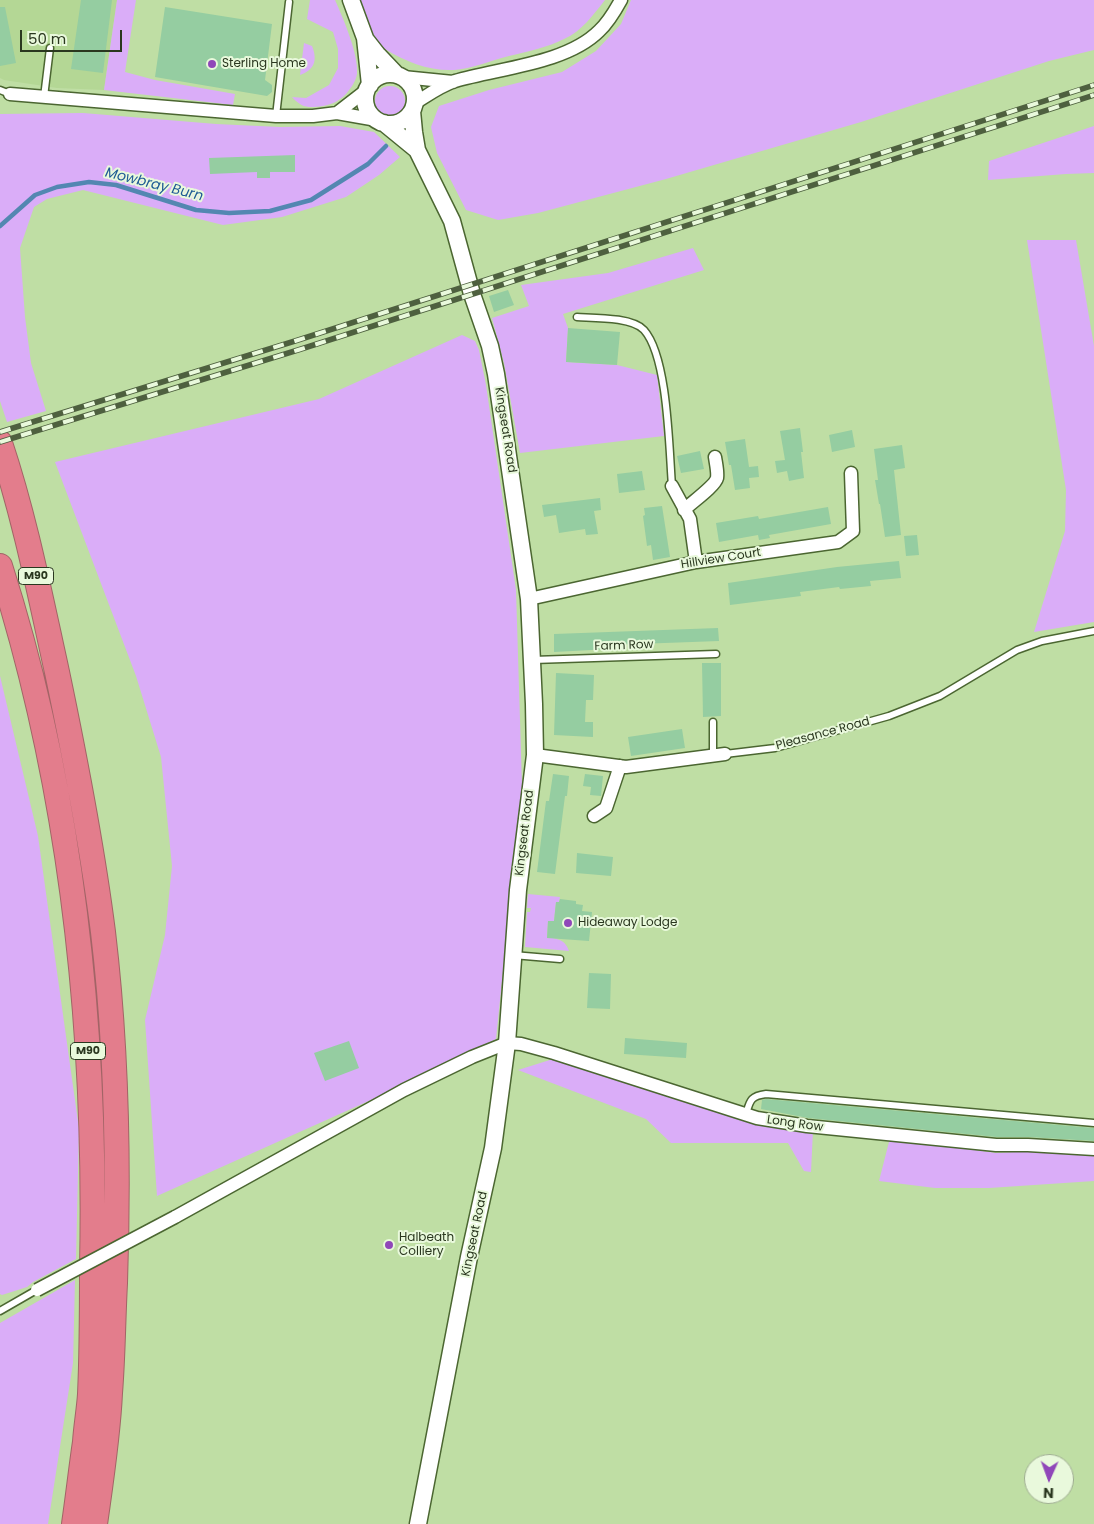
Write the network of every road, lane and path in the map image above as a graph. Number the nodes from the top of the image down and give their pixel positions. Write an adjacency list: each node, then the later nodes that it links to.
1 (351, 0): 4 (street, Kingseat Road)
2 (620, 0): 7 (street)
3 (288, 2): 13 (lane)
4 (365, 38): 6 (street, Kingseat Road); 8 (street, Kingseat Road)
5 (50, 48): 10 (lane)
6 (400, 76): 7 (street); 8 (street); 11 (street, Kingseat Road)
7 (453, 82): 11 (street)
8 (369, 87): 12 (street); 14 (street, Kingseat Road)
9 (5, 92): 10 (street)
10 (44, 97): 13 (street)
11 (414, 107): 14 (street); 15 (street, Kingseat Road)
12 (337, 113): 13 (street); 14 (street)
13 (276, 116)
14 (380, 121): 15 (street, Kingseat Road)
15 (417, 150): 25 (street, Kingseat Road)
16 (578, 317): 21 (lane)
17 (0, 443): 20 (highway, M90)
18 (715, 457): 22 (street)
19 (851, 473): 23 (street, Hillview Court)
20 (4, 475): 43 (highway, M90)
21 (672, 486): 22 (street)
22 (684, 510): 23 (street)
23 (696, 562): 25 (street, Hillview Court)
24 (2, 574): 42 (highway, M90)
25 (529, 599): 28 (street, Kingseat Road)
26 (1094, 631): 31 (lane, Pleasance Road)
27 (716, 654): 28 (lane, Farm Row)
28 (532, 660): 30 (street, Kingseat Road)
29 (713, 722): 31 (lane)
30 (535, 755): 32 (street, Pleasance Road); 34 (street, Kingseat Road)
31 (719, 755): 32 (street, Pleasance Road)
32 (620, 766): 33 (street)
33 (594, 816)
34 (512, 955): 35 (lane); 36 (street, Kingseat Road)
35 (560, 959)
36 (507, 1043): 37 (street, Long Row); 40 (street, bridge); 44 (street, Kingseat Road)
37 (746, 1114): 38 (lane); 39 (street, Long Row)
38 (1094, 1123)
39 (1094, 1149)
40 (35, 1291): 41 (lane)
41 (0, 1312)
42 (74, 1524)
43 (95, 1524)
44 (418, 1524)

